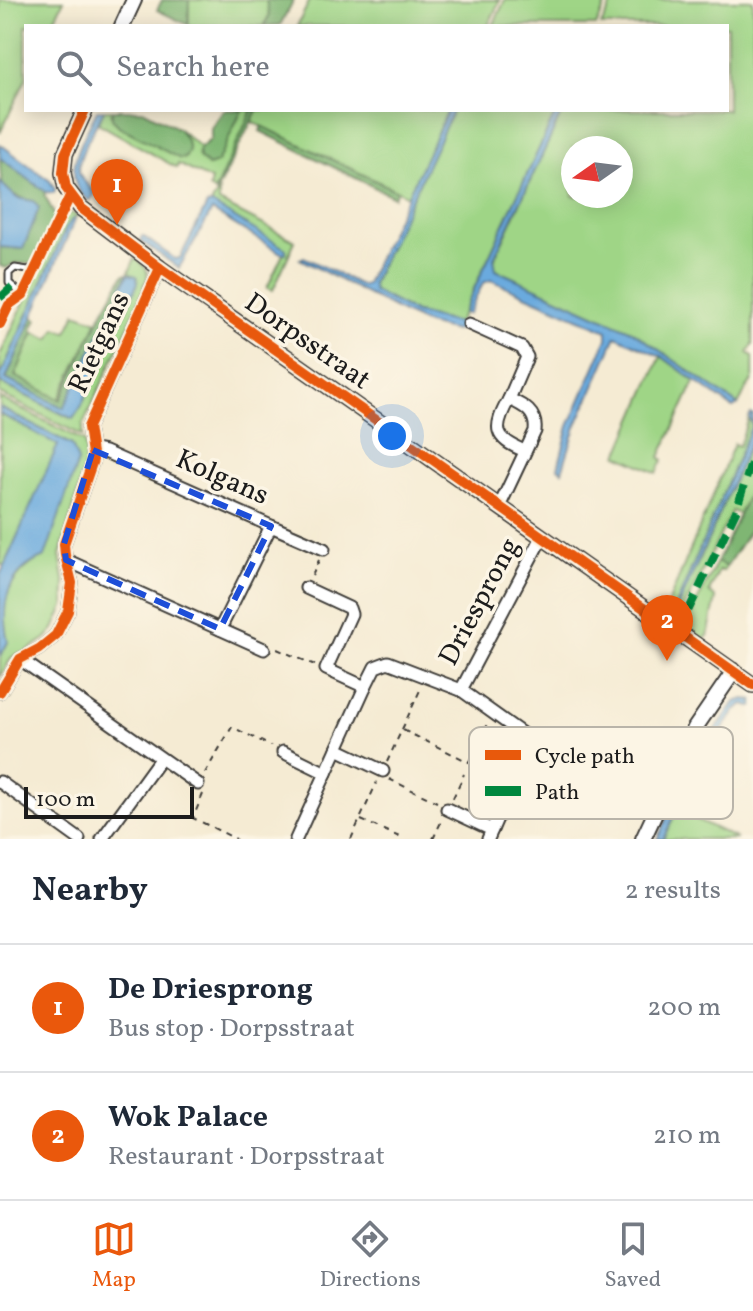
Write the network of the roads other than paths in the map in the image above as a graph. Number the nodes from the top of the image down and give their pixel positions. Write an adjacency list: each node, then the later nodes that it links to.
1 (134, 0): 2 (street)
2 (123, 24)
3 (84, 112): 4 (street)
4 (70, 196): 5 (lane); 6 (street, Dorpsstraat)
5 (37, 266): 7 (lane); 7 (lane)
6 (160, 268): 11 (street, Rietgans); 13 (street, Dorpsstraat)
7 (23, 295): 8 (lane)
8 (0, 324)
9 (469, 324): 10 (street)
10 (509, 399): 12 (street); 12 (street)
11 (93, 450): 14 (street, Kolgans); 17 (street, Rietgans)
12 (525, 451): 13 (street)
13 (500, 505): 15 (street, Dorpsstraat)
14 (271, 526): 16 (street); 19 (street, Kolgans)
15 (542, 537): 22 (street, Dorpsstraat); 25 (street, Driesprong)
16 (324, 549)
17 (66, 560): 19 (street); 21 (street, Rietgans)
18 (306, 588): 24 (street)
19 (220, 629): 20 (street)
20 (264, 649)
21 (20, 659): 26 (street, Rietgans); 31 (street)
22 (734, 671): 23 (street, Dorpsstraat); 28 (street)
23 (753, 685)
24 (365, 687): 25 (street, Driesprong); 29 (street)
25 (461, 690): 27 (street, Driesprong)
26 (0, 692)
27 (513, 727)
28 (696, 727)
29 (337, 749): 32 (street); 33 (street)
30 (283, 752): 33 (street)
31 (160, 759): 35 (street); 41 (street)
32 (383, 771)
33 (326, 773): 39 (street)
34 (0, 782): 40 (street)
35 (198, 784)
36 (448, 808): 38 (street)
37 (652, 819): 42 (street)
38 (490, 835)
39 (297, 838)
40 (79, 839)
41 (102, 839)
42 (643, 839)

